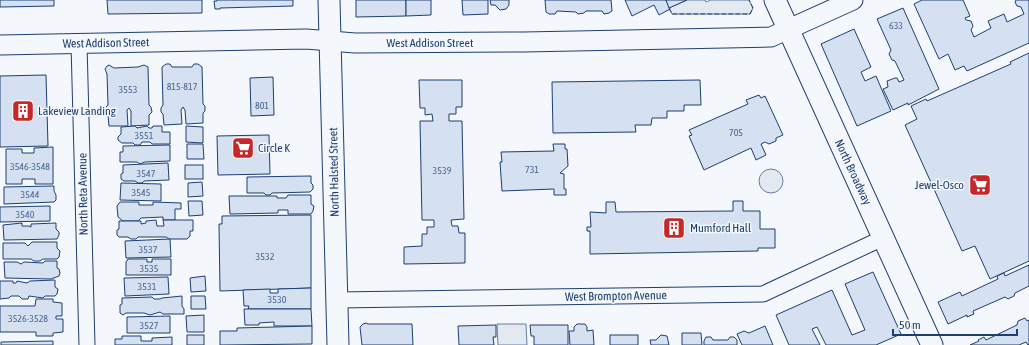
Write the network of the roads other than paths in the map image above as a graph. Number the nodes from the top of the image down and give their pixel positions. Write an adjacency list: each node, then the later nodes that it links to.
1 (329, 0): 5 (main road, North Halsted Street)
2 (775, 0): 4 (main road, North Broadway)
3 (853, 0): 4 (street, West Addison Street)
4 (788, 29): 5 (street, West Addison Street); 8 (main road, North Broadway)
5 (330, 40): 6 (street, West Addison Street); 9 (main road, North Halsted Street)
6 (79, 44): 7 (street, West Addison Street); 10 (street, North Reta Avenue)
7 (0, 45)
8 (884, 238): 9 (street, West Brompton Avenue); 12 (main road, North Broadway)
9 (337, 300): 11 (main road, North Halsted Street)
10 (87, 345)
11 (338, 345)
12 (932, 345)

